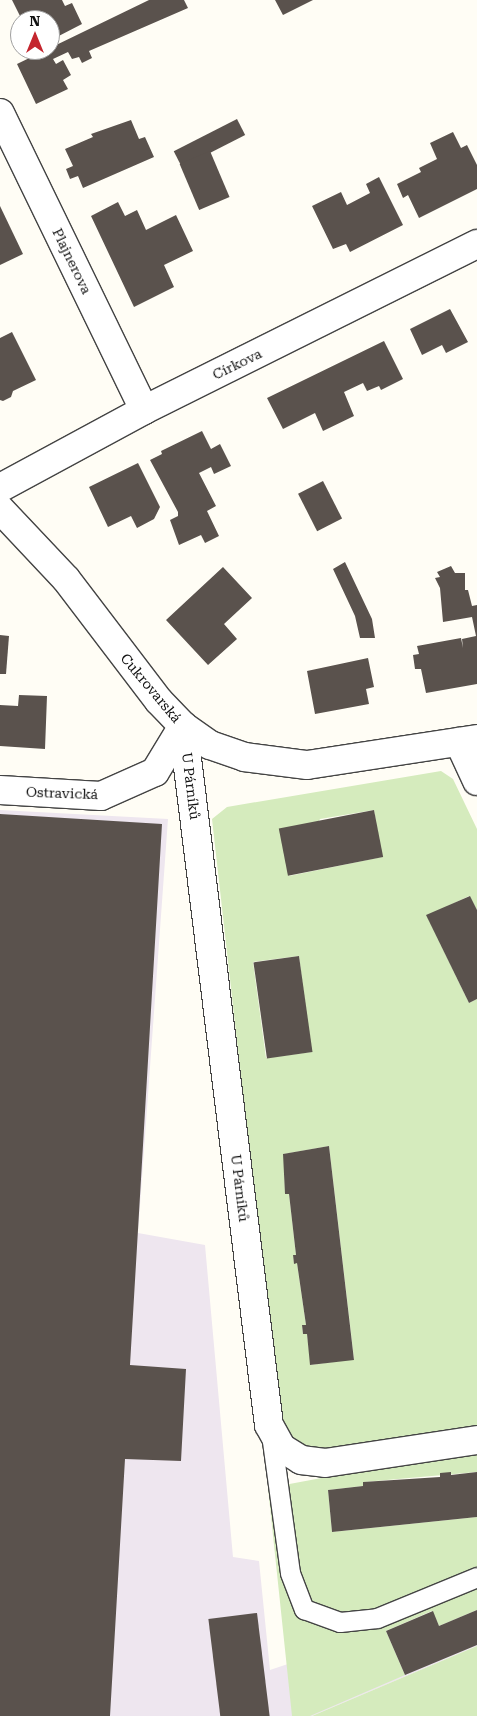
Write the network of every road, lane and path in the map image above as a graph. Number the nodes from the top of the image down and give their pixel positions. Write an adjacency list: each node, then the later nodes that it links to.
1 (0, 112): 3 (street, Plajnerova)
2 (477, 244): 3 (street, Církova)
3 (144, 410): 4 (street, Církova)
4 (0, 488)
5 (0, 509): 6 (street, Cukrovarská)
6 (183, 726): 7 (street, Cukrovarská); 9 (street, Ostravická); 10 (street, U Párníků)
7 (468, 741): 8 (street)
8 (477, 781)
9 (0, 790)
10 (269, 1425): 11 (street, U Párníků); 12 (lane)
11 (477, 1440)
12 (477, 1576)

